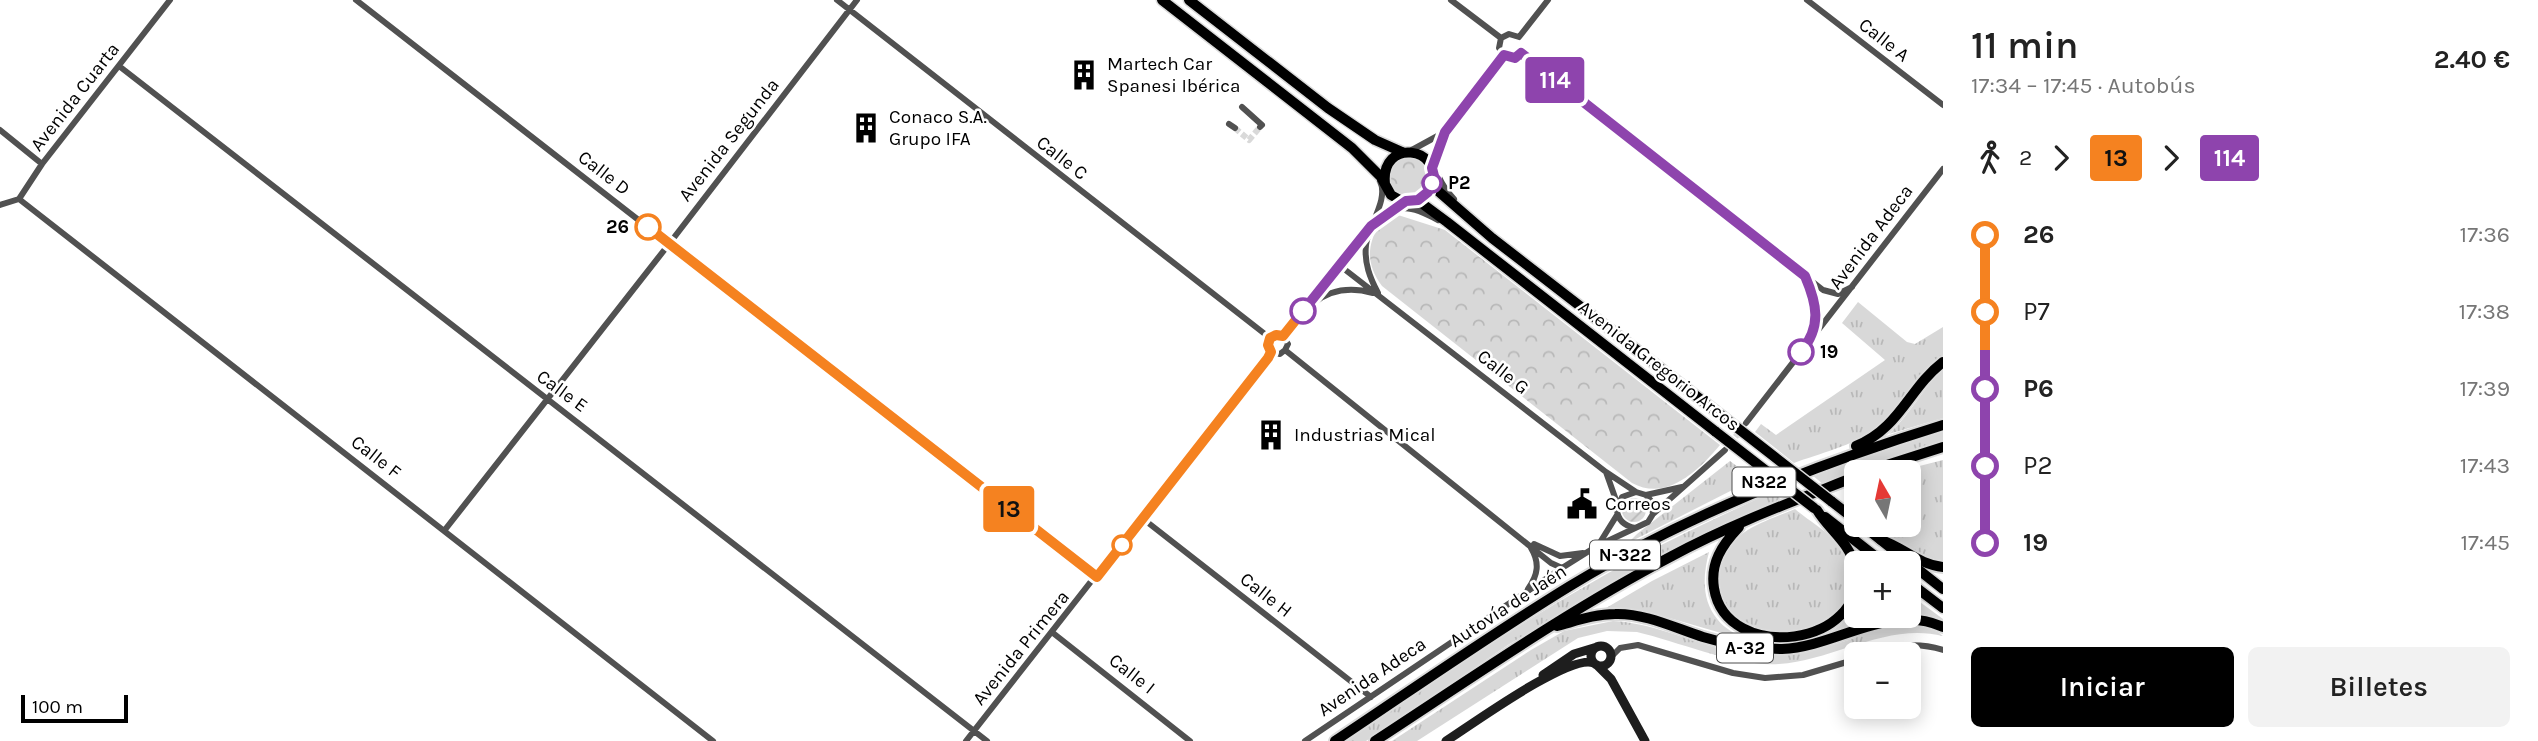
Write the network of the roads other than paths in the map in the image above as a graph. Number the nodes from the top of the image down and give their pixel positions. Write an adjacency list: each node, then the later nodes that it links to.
1 (170, 0): 15 (street, Avenida Cuarta)
2 (356, 0): 31 (street, Calle D)
3 (837, 0): 10 (street, Calle C)
4 (857, 0): 10 (street, Avenida Segunda)
5 (1162, 0): 25 (main road)
6 (1189, 0): 21 (main road)
7 (1451, 0): 12 (street)
8 (1548, 0): 11 (street)
9 (1807, 0): 16 (street, Calle A)
10 (849, 9): 31 (street, Avenida Segunda); 38 (street, Calle C)
11 (1519, 37): 12 (street); 13 (street)
12 (1501, 38): 14 (street)
13 (1521, 53): 14 (street); 33 (street)
14 (1504, 55): 20 (street)
15 (119, 66): 22 (street, Avenida Cuarta); 43 (street, Calle E)
16 (1943, 105)
17 (1242, 107): 18 (street)
18 (1260, 127)
19 (0, 130): 22 (street)
20 (1445, 132): 21 (street); 23 (street)
21 (1405, 152): 23 (main road); 25 (main road)
22 (42, 164): 26 (street, Avenida Cuarta)
23 (1434, 168): 27 (main road); 30 (street); 30 (main road, Avenida Gregorio Arcos)
24 (1943, 169): 34 (street, Avenida Adeca)
25 (1384, 189): 27 (main road); 29 (street)
26 (19, 199): 28 (street); 64 (street, Calle F)
27 (1404, 203): 29 (street); 57 (main road, Avenida Gregorio Arcos, bridge)
28 (0, 205)
29 (1371, 226): 32 (street); 35 (street, Calle G)
30 (1492, 238): 58 (main road, Avenida Gregorio Arcos, bridge)
31 (669, 244): 43 (street, Avenida Segunda); 74 (street, Calle D)
32 (1339, 265): 35 (street, Calle G); 36 (street)
33 (1805, 276): 34 (street); 39 (street)
34 (1852, 287): 39 (street, Avenida Adeca)
35 (1378, 295): 36 (street); 51 (street, Calle G)
36 (1301, 313): 37 (street)
37 (1283, 336): 38 (street); 40 (street)
38 (1270, 338): 41 (street)
39 (1808, 344): 44 (street, Avenida Adeca)
40 (1285, 350): 41 (street); 67 (street)
41 (1271, 352): 61 (street, Avenida Primera)
42 (1943, 362): 75 (highway, N322)
43 (547, 399): 64 (street, Avenida Segunda); 92 (street, Calle E)
44 (1746, 423)
45 (1943, 425): 75 (highway, Autovía de Jaén / N-322)
46 (1943, 447): 49 (highway)
47 (1725, 450): 53 (street)
48 (1943, 456): 49 (highway)
49 (1909, 457): 50 (highway)
50 (1900, 460)
51 (1606, 472): 54 (street, Calle G); 56 (street)
52 (1844, 481): 62 (highway, N-322)
53 (1683, 486): 55 (street); 59 (street)
54 (1636, 492): 55 (street); 56 (street)
55 (1646, 495): 59 (street)
56 (1618, 504): 60 (street)
57 (1815, 509): 62 (highway, A-32); 69 (main road, Avenida Gregorio Arcos)
58 (1844, 510)
59 (1653, 514): 63 (street)
60 (1618, 515): 63 (street); 68 (street, Avenida Adeca)
61 (1142, 518): 74 (street, Avenida Primera); 91 (street, Calle H)
62 (1746, 520): 81 (highway, N-322)
63 (1635, 528): 68 (street, Avenida Adeca)
64 (444, 531): 93 (street, Calle F)
65 (1877, 537): 66 (main road)
66 (1881, 540): 72 (highway); 76 (main road)
67 (1526, 541): 71 (street); 73 (street); 77 (street)
68 (1597, 546): 70 (street, Avenida Adeca)
69 (1868, 551)
70 (1588, 552): 71 (street); 73 (street, Avenida Adeca)
71 (1554, 554): 73 (street)
72 (1943, 567)
73 (1562, 568): 77 (street, Avenida Adeca)
74 (1097, 577): 82 (street, Avenida Primera)
75 (1570, 586): 98 (highway, Autovía de Jaén / N-322)
76 (1943, 589)
77 (1527, 592): 91 (street, Avenida Adeca)
78 (1921, 592): 79 (main road)
79 (1943, 608)
80 (1943, 627): 81 (highway, A-32)
81 (1548, 629): 99 (highway, N-322)
82 (1053, 632): 92 (street, Avenida Primera); 96 (street, Calle I)
83 (1921, 646): 85 (street)
84 (1597, 647): 86 (street); 88 (street); 90 (street)
85 (1943, 650)
86 (1611, 659): 87 (street); 88 (street); 89 (street)
87 (1844, 663)
88 (1596, 664): 89 (street); 90 (street)
89 (1611, 679): 101 (street)
90 (1525, 690): 100 (street)
91 (1371, 697): 97 (street, Avenida Adeca)
92 (974, 731): 94 (street, Avenida Primera); 95 (street, Calle E)
93 (713, 741)
94 (966, 741)
95 (987, 741)
96 (1190, 741)
97 (1304, 741)
98 (1335, 741)
99 (1375, 741)
100 (1446, 741)
101 (1645, 741)

